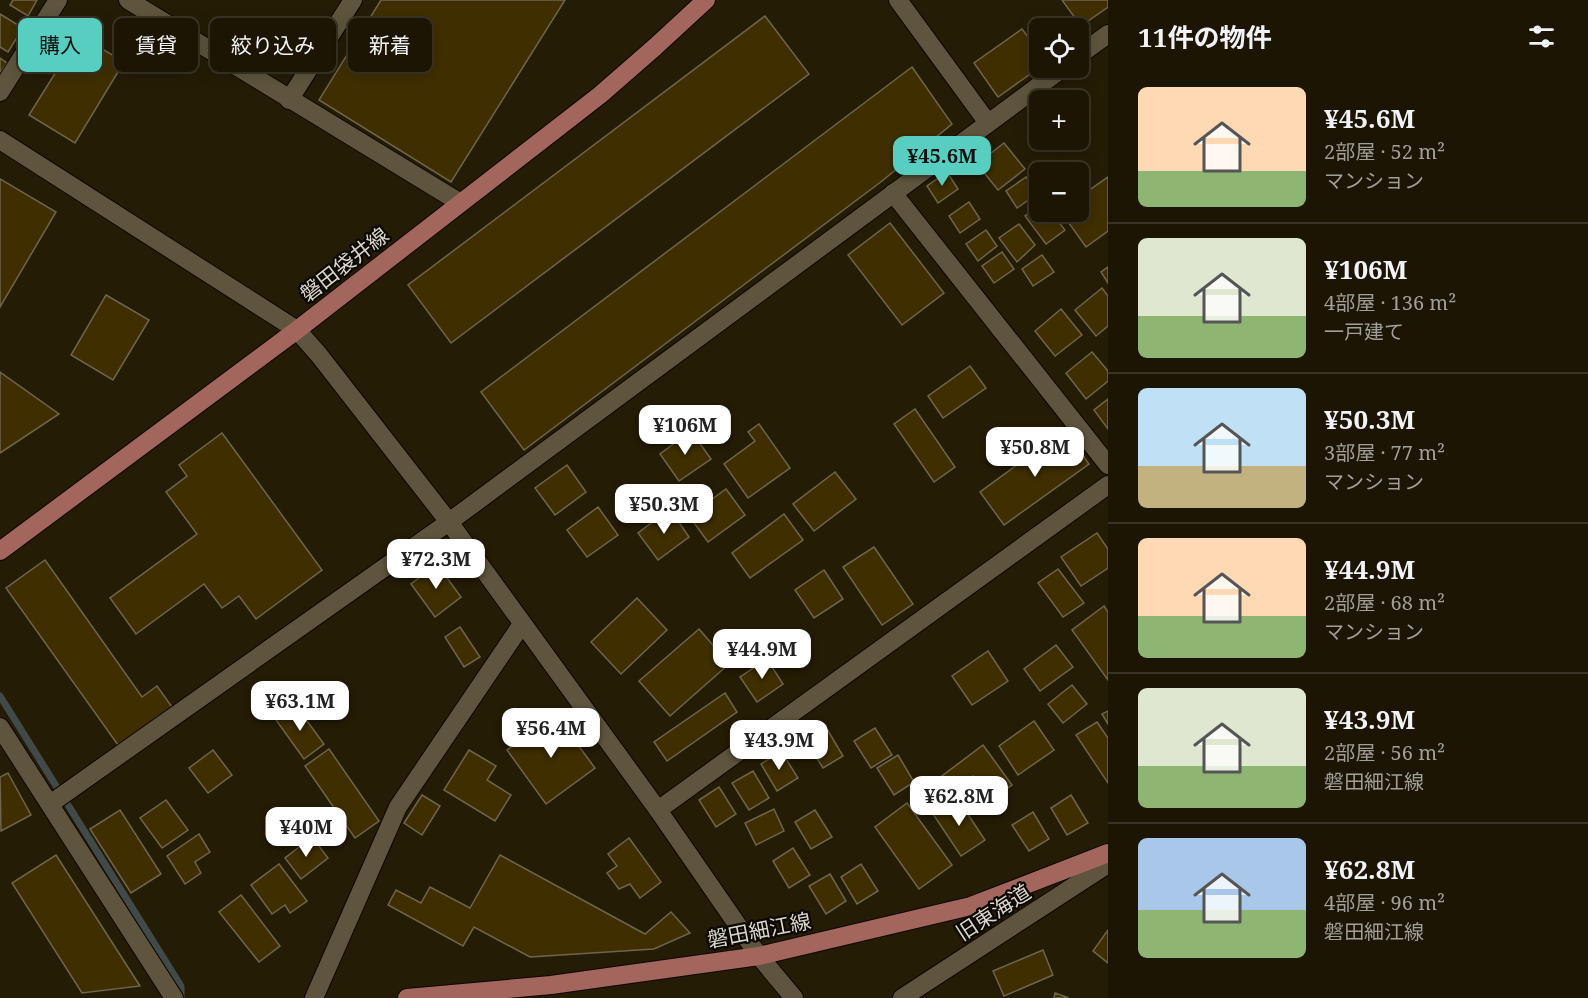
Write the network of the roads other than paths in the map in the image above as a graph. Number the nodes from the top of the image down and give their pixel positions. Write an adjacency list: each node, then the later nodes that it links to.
1 (58, 0): 9 (street)
2 (128, 0): 10 (street)
3 (353, 0): 10 (street)
4 (706, 0): 14 (main road, 磐田袋井線)
5 (898, 0): 11 (street)
6 (1108, 34): 7 (street)
7 (1089, 48)
8 (1049, 78): 11 (street)
9 (0, 92)
10 (289, 100): 14 (street)
11 (988, 123): 13 (street)
12 (0, 140): 15 (street)
13 (893, 193): 16 (street); 18 (street)
14 (459, 202): 15 (main road, 磐田袋井線)
15 (297, 330): 18 (street); 19 (main road, 磐田袋井線)
16 (1108, 465)
17 (1108, 485): 23 (street)
18 (449, 522): 20 (street); 22 (street)
19 (0, 551)
20 (522, 624): 23 (street); 28 (street)
21 (0, 727): 22 (street)
22 (50, 804): 27 (street)
23 (658, 810): 26 (street)
24 (1108, 854): 26 (main road, 磐田細江線)
25 (1108, 864): 31 (street, 旧東海道)
26 (759, 956): 29 (main road, 磐田細江線); 30 (street)
27 (174, 998)
28 (314, 998)
29 (407, 998)
30 (794, 998)
31 (902, 998)

